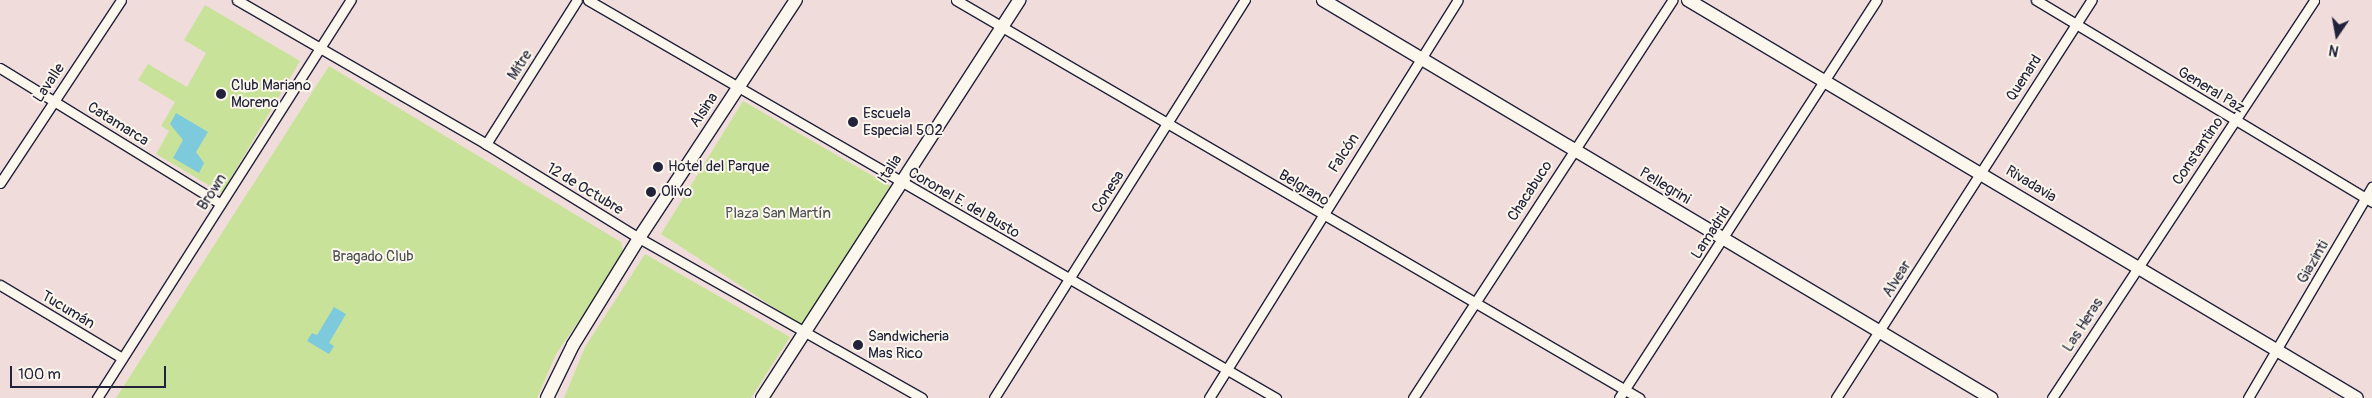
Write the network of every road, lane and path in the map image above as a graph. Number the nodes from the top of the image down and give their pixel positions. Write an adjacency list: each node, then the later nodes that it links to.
1 (121, 0): 25 (street, Lavalle)
2 (236, 0): 20 (street, 12 de Octubre)
3 (351, 0): 20 (street, Brown)
4 (577, 0): 28 (street, Mitre)
5 (588, 0): 24 (street, Coronel E. del Busto)
6 (796, 0): 24 (main road, Alsina)
7 (956, 0): 19 (street, Belgrano)
8 (1019, 0): 19 (main road, Italia)
9 (1245, 0): 27 (street, Conesa)
10 (1323, 0): 21 (main road, Pellegrini)
11 (1458, 0): 21 (street, Falcón)
12 (1672, 0): 29 (street, Chacabuco)
13 (1688, 0): 23 (main road, Rivadavia)
14 (1876, 0): 23 (street, Lamadrid)
15 (2036, 0): 18 (street, General Paz)
16 (2092, 0): 18 (street, Quenard)
17 (2314, 0): 26 (street, Constantino)
18 (2075, 25): 26 (street, General Paz); 30 (street, Quenard)
19 (1002, 27): 27 (street, Belgrano); 32 (main road, Italia)
20 (321, 48): 28 (street, 12 de Octubre); 35 (street, Brown)
21 (1421, 58): 29 (main road, Pellegrini); 36 (street, Falcón)
22 (0, 68): 25 (street, Catamarca)
23 (1824, 81): 30 (main road, Rivadavia); 38 (street, Lamadrid)
24 (738, 89): 32 (street, Coronel E. del Busto); 37 (main road, Alsina)
25 (54, 100): 31 (street, Lavalle); 35 (street, Catamarca)
26 (2235, 120): 34 (street, General Paz); 39 (street, Constantino)
27 (1167, 123): 36 (street, Belgrano); 40 (street, Conesa)
28 (486, 144): 37 (street, 12 de Octubre)
29 (1573, 150): 38 (main road, Pellegrini); 42 (street, Chacabuco)
30 (1980, 172): 39 (main road, Rivadavia); 44 (street, Alvear)
31 (0, 183)
32 (901, 183): 40 (street, Coronel E. del Busto); 43 (main road, Italia)
33 (2372, 187): 34 (street, Giazinti)
34 (2369, 200): 45 (street, Giazinti)
35 (221, 204): 46 (street, Brown)
36 (1321, 214): 42 (street, Belgrano); 47 (street, Falcón)
37 (639, 238): 43 (street, 12 de Octubre); 51 (main road, Alsina)
38 (1723, 240): 44 (main road, Pellegrini); 48 (street, Lamadrid)
39 (2137, 267): 45 (main road, Rivadavia); 61 (street, Las Heras)
40 (1069, 280): 47 (street, Coronel E. del Busto); 53 (street, Conesa)
41 (0, 285): 46 (street, Tucumán)
42 (1474, 302): 48 (street, Belgrano); 56 (street, Chacabuco)
43 (804, 331): 49 (street, 12 de Octubre); 52 (main road, Italia)
44 (1880, 332): 59 (street, Alvear); 60 (main road, Pellegrini)
45 (2277, 350): 62 (street, Giazinti); 63 (main road, Rivadavia)
46 (122, 358): 50 (street, Brown)
47 (1226, 369): 54 (street, Falcón); 55 (street, Coronel E. del Busto)
48 (1624, 389): 57 (street, Lamadrid); 58 (street, Belgrano)
49 (918, 397)
50 (97, 398)
51 (547, 398)
52 (762, 398)
53 (994, 398)
54 (1209, 398)
55 (1276, 398)
56 (1413, 398)
57 (1619, 398)
58 (1639, 398)
59 (1836, 398)
60 (1991, 398)
61 (2052, 398)
62 (2248, 398)
63 (2357, 398)

